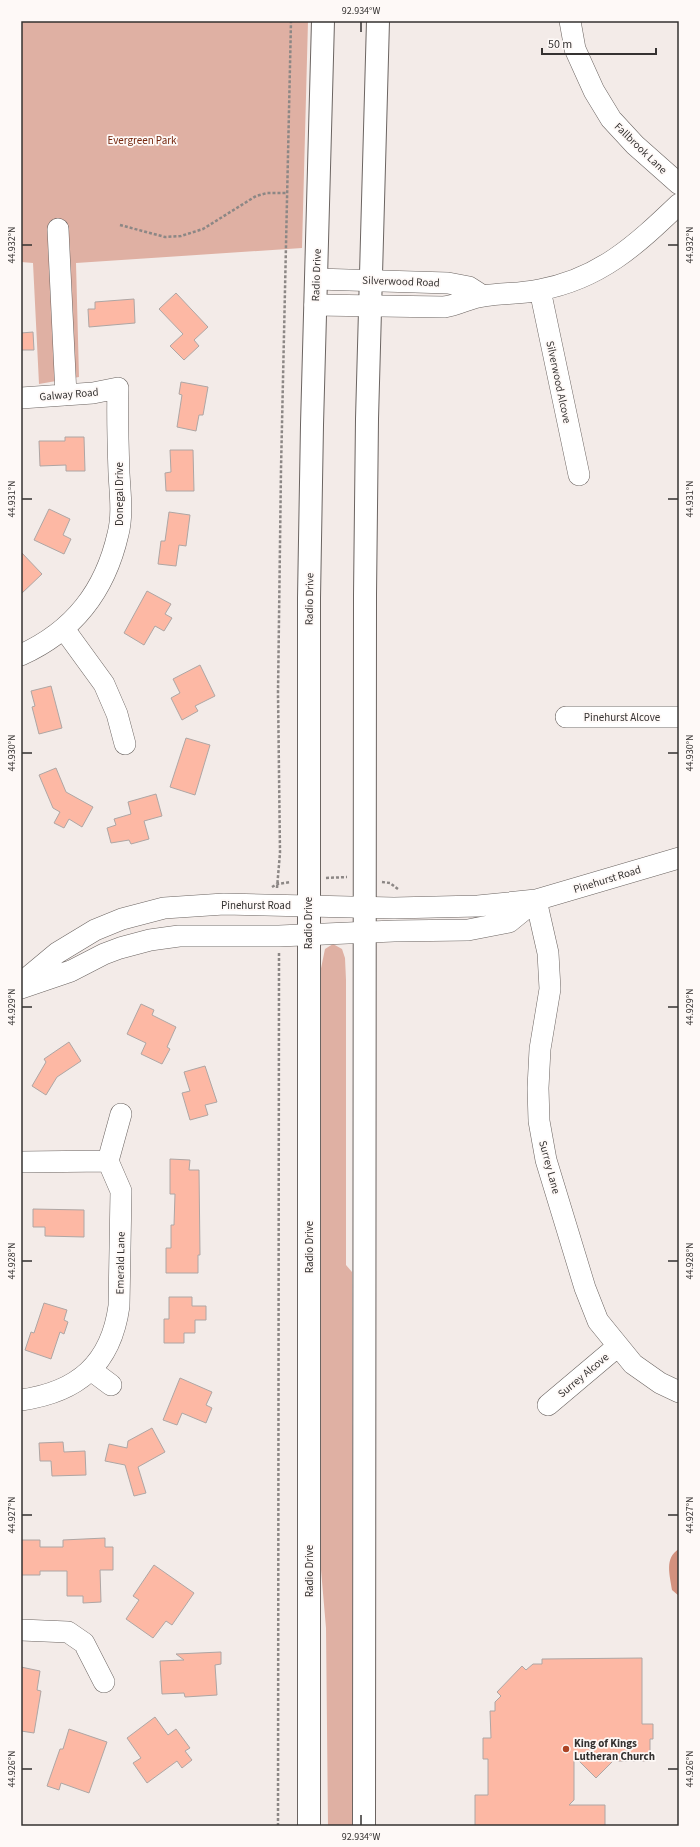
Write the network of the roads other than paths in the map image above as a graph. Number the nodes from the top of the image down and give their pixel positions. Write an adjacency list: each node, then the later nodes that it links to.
1 (323, 21): 7 (main road, Radio Drive)
2 (378, 21): 8 (main road)
3 (570, 21): 4 (street, Fallbrook Lane)
4 (679, 184)
5 (679, 204): 9 (street)
6 (58, 229): 14 (street)
7 (316, 279): 8 (street, Silverwood Road); 11 (main road, Radio Drive)
8 (371, 280): 10 (street, Silverwood Road); 12 (main road)
9 (540, 290): 10 (street); 16 (street, Silverwood Alcove)
10 (483, 296): 12 (street)
11 (315, 305): 12 (street); 24 (main road, Radio Drive)
12 (370, 306): 25 (main road)
13 (118, 388): 14 (street, Galway Road); 17 (street, Donegal Drive)
14 (66, 395): 15 (street, Galway Road)
15 (21, 398)
16 (579, 475)
17 (64, 629): 18 (street, Donegal Drive); 21 (street)
18 (21, 655)
19 (566, 717): 20 (street, Pinehurst Alcove)
20 (679, 717)
21 (125, 744)
22 (679, 858): 23 (street, Pinehurst Road)
23 (536, 900): 25 (street, Pinehurst Road); 26 (street, Pinehurst Road); 33 (street, Surrey Lane)
24 (308, 905): 25 (street, Pinehurst Road); 27 (main road, Radio Drive); 28 (street, Pinehurst Road)
25 (364, 907): 26 (main road)
26 (364, 932): 27 (street, Pinehurst Road); 42 (main road)
27 (308, 934): 29 (street, Pinehurst Road); 41 (main road, Radio Drive)
28 (21, 983)
29 (21, 988)
30 (121, 1114): 31 (street)
31 (108, 1161): 32 (street); 34 (street, Emerald Lane)
32 (21, 1162)
33 (618, 1346): 36 (street, Surrey Lane); 38 (street, Surrey Alcove)
34 (91, 1370): 35 (street); 37 (street, Emerald Lane)
35 (111, 1385)
36 (679, 1392)
37 (21, 1400)
38 (548, 1405)
39 (21, 1630): 40 (street)
40 (104, 1682)
41 (310, 1826)
42 (364, 1826)

